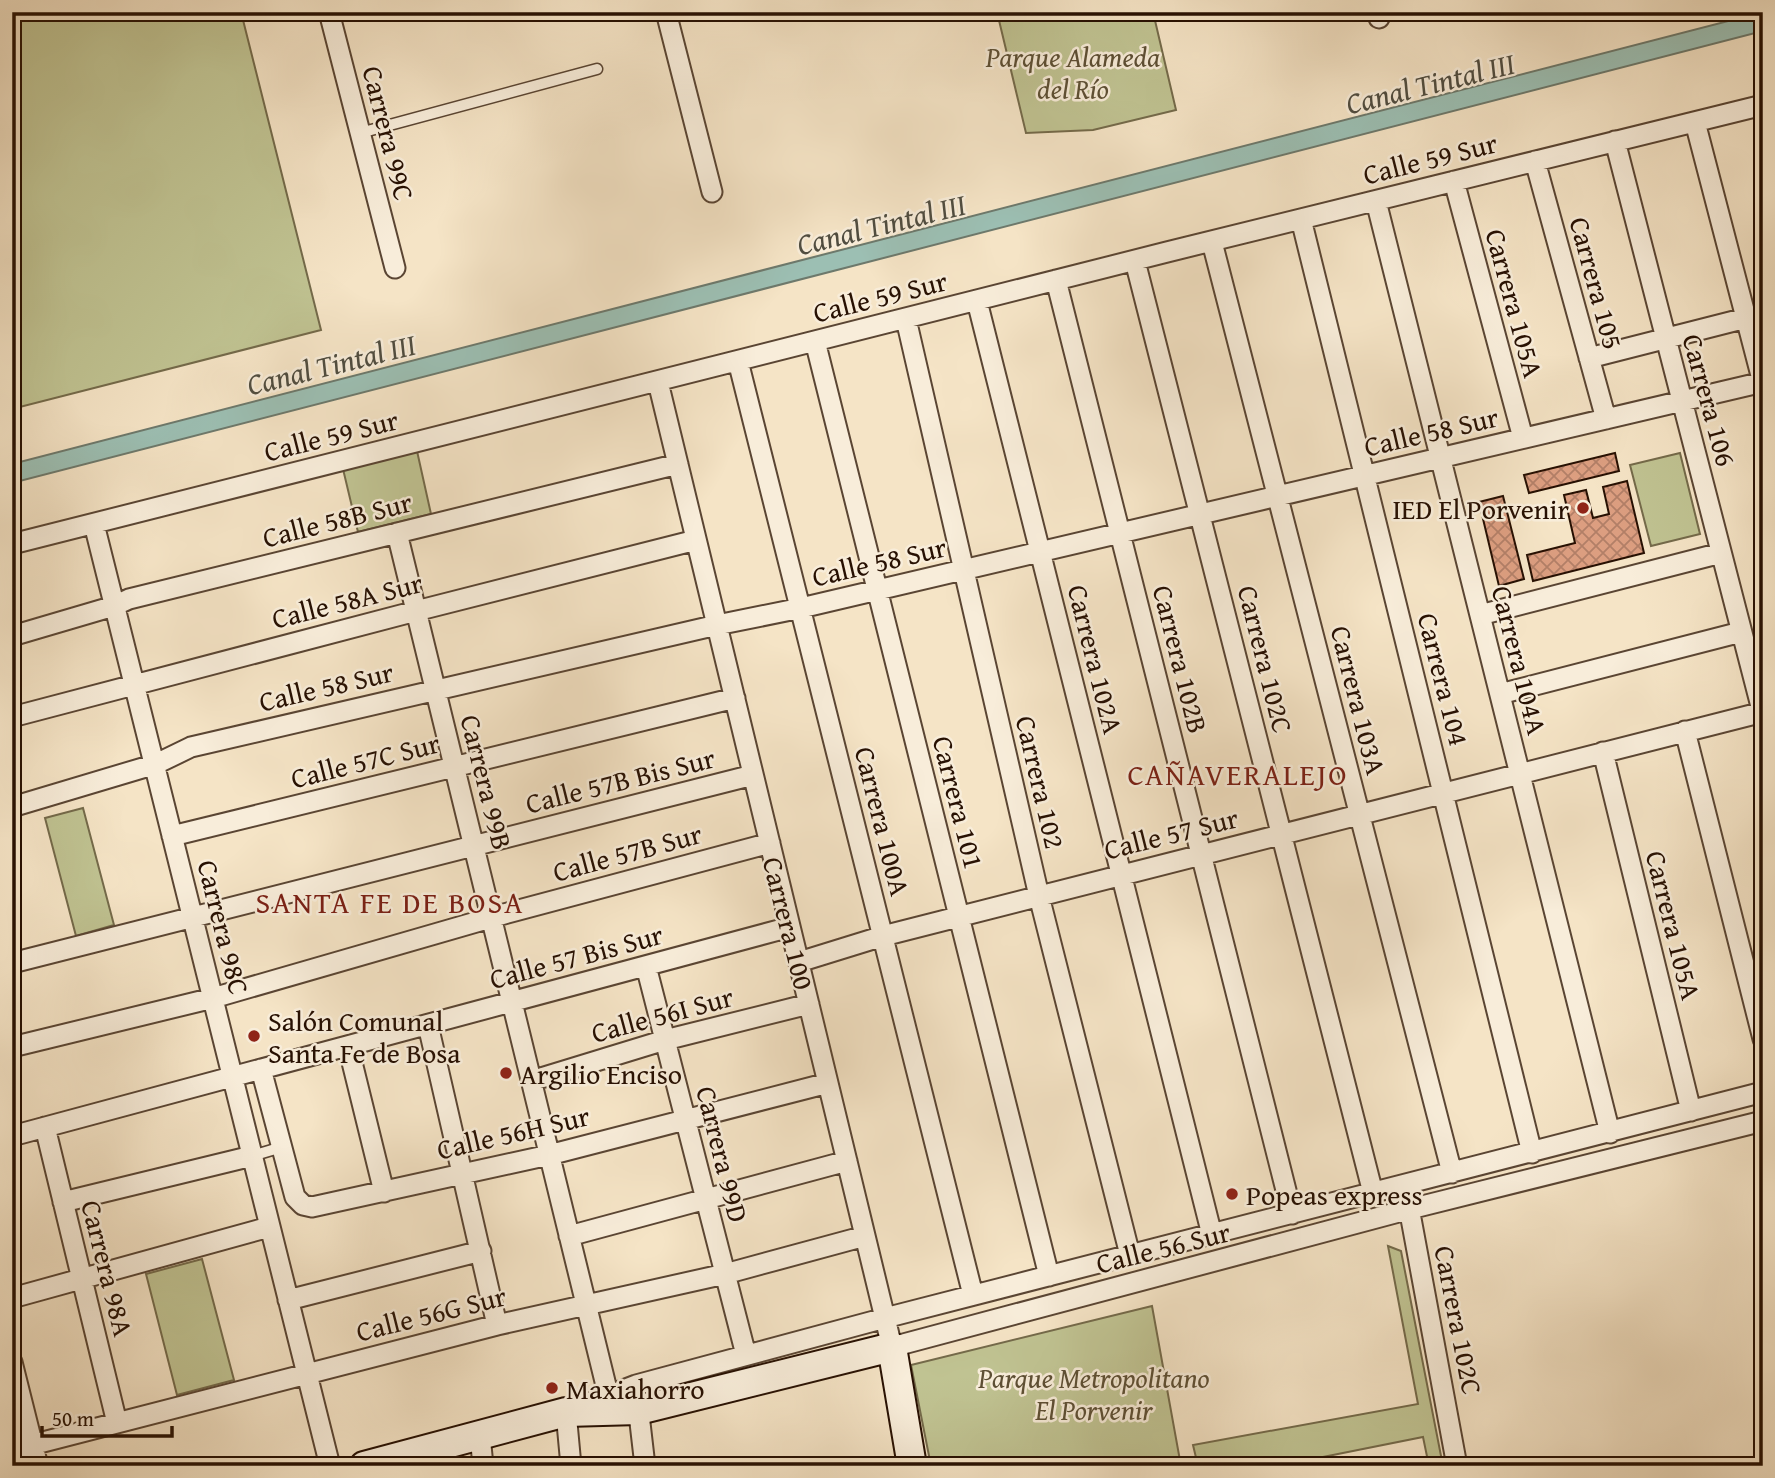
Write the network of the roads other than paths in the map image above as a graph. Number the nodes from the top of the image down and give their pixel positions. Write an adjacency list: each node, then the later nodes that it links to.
1 (330, 12): 6 (street, Carrera 99C)
2 (666, 12): 10 (street)
3 (597, 69): 6 (lane)
4 (1763, 105): 5 (street, Calle 59 Sur)
5 (1695, 122): 7 (street, Calle 59 Sur); 18 (street)
6 (360, 133): 15 (street, Carrera 99C)
7 (1615, 141): 8 (street, Calle 59 Sur); 20 (street, Carrera 106)
8 (1535, 161): 9 (street, Calle 59 Sur); 22 (street, Carrera 105)
9 (1454, 181): 11 (street, Calle 59 Sur); 28 (street, Carrera 105A)
10 (712, 192)
11 (1376, 201): 12 (street, Calle 59 Sur); 29 (street, Carrera 104A)
12 (1301, 219): 13 (street, Calle 59 Sur); 31 (street, Carrera 104)
13 (1212, 242): 14 (street, Calle 59 Sur); 32 (street, Carrera 103A)
14 (1135, 261): 16 (street, Calle 59 Sur); 33 (street, Carrera 102C)
15 (395, 268)
16 (1056, 281): 17 (street, Calle 59 Sur); 36 (street, Carrera 102B)
17 (977, 301): 19 (street, Calle 59 Sur); 39 (street, Carrera 102A)
18 (1746, 318): 20 (street); 25 (street)
19 (906, 319): 21 (street, Calle 59 Sur); 41 (street, Carrera 102)
20 (1665, 339): 22 (street); 26 (street, Carrera 106)
21 (815, 341): 23 (street, Calle 59 Sur); 42 (street, Carrera 101)
22 (1589, 358): 27 (street, Carrera 105)
23 (738, 361): 24 (street, Calle 59 Sur); 44 (street, Carrera 100A)
24 (658, 382): 30 (street, Carrera 100); 34 (street, Calle 59 Sur)
25 (1763, 382): 26 (street, Calle 58 Sur)
26 (1682, 401): 27 (street, Calle 58 Sur); 40 (street, Carrera 106)
27 (1606, 419): 28 (street, Calle 58 Sur)
28 (1523, 439): 29 (street, Calle 58 Sur)
29 (1441, 458): 31 (street, Calle 58 Sur); 46 (street, Carrera 104A)
30 (678, 464): 35 (street, Calle 58B Sur); 37 (street, Carrera 100)
31 (1364, 476): 32 (street, Calle 58 Sur); 62 (street, Carrera 104)
32 (1277, 496): 33 (street, Calle 58 Sur); 64 (street, Carrera 103A)
33 (1200, 514): 36 (street, Calle 58 Sur); 65 (street, Carrera 102C)
34 (94, 524): 38 (street, Calle 59 Sur); 43 (street, Carrera 98C)
35 (397, 533): 43 (street, Calle 58B Sur); 45 (street, Carrera 99B)
36 (1120, 533): 39 (street, Calle 58 Sur); 69 (street, Carrera 102B)
37 (696, 540): 45 (street, Calle 58A Sur); 47 (street, Carrera 100)
38 (12, 544)
39 (1040, 552): 41 (street, Calle 58 Sur); 70 (street, Carrera 102A)
40 (1721, 554): 46 (street); 48 (street, Carrera 106)
41 (964, 569): 42 (street, Calle 58 Sur); 71 (street, Carrera 102)
42 (877, 590): 44 (street, Calle 58 Sur); 73 (street, Carrera 101)
43 (114, 606): 49 (street, Calle 58B Sur); 50 (street, Carrera 98C)
44 (800, 608): 47 (street, Calle 58 Sur); 76 (street, Carrera 100A)
45 (416, 611): 50 (street, Calle 58A Sur); 51 (street, Carrera 99B)
46 (1480, 615): 52 (street, Carrera 104A)
47 (717, 625): 51 (street, Calle 58 Sur); 53 (street, Carrera 100)
48 (1741, 632): 52 (street); 54 (street, Carrera 106)
49 (12, 636)
50 (133, 686): 55 (street, Calle 58A Sur); 58 (street, Carrera 98C)
51 (435, 689): 58 (street, Calle 58 Sur); 59 (street, Carrera 99B)
52 (1500, 694): 60 (street, Carrera 104A)
53 (735, 698): 59 (street, Calle 57C Sur); 61 (street, Carrera 100)
54 (1763, 712): 56 (street, Calle 57 Sur)
55 (12, 717)
56 (1685, 732): 57 (street, Calle 57 Sur); 84 (street)
57 (1603, 752): 60 (street, Calle 57 Sur); 93 (street, Carrera 105A)
58 (156, 764): 63 (street, Calle 58 Sur); 66 (street, Carrera 98C)
59 (454, 767): 66 (street, Calle 57C Sur); 68 (street, Carrera 99B)
60 (1520, 774): 62 (street, Calle 57 Sur); 97 (street, Carrera 104A)
61 (753, 775): 67 (street, Carrera 100); 68 (street, Calle 57B Bis Sur)
62 (1443, 793): 64 (street, Calle 57 Sur); 100 (street, Carrera 104)
63 (12, 807)
64 (1359, 815): 65 (street, Calle 57 Sur); 105 (street, Carrera 103A)
65 (1282, 834): 69 (street, Calle 57 Sur); 108 (street, Carrera 102C)
66 (172, 836): 72 (street, Carrera 98C)
67 (770, 843): 74 (street, Calle 57B Sur); 75 (street, Carrera 100)
68 (474, 846): 72 (street, Calle 57B Bis Sur); 74 (street, Carrera 99B)
69 (1202, 855): 70 (street, Calle 57 Sur); 112 (street, Carrera 102B)
70 (1121, 875): 71 (street, Calle 57 Sur); 114 (street, Carrera 102A)
71 (1038, 896): 73 (street, Calle 57 Sur); 118 (street, Carrera 102)
72 (192, 916): 78 (street, Calle 57B Bis Sur); 80 (street, Carrera 98C)
73 (959, 917): 76 (street, Calle 57 Sur); 120 (street, Carrera 101)
74 (492, 918): 80 (street, Calle 57B Sur); 81 (street, Carrera 99B)
75 (790, 927): 77 (street, Carrera 100); 79 (street, Calle 57 Bis Sur)
76 (883, 936): 77 (street, Calle 57 Sur); 122 (street, Carrera 100A)
77 (799, 962): 82 (street, Carrera 100)
78 (12, 963)
79 (646, 966): 81 (street, Calle 57 Bis Sur); 85 (street, Carrera 99D)
80 (212, 998): 87 (street, Calle 57B Sur); 89 (street, Carrera 98C)
81 (512, 1002): 83 (street, Calle 57 Bis Sur); 90 (street, Carrera 99B)
82 (809, 1004): 85 (street, Calle 56I Sur); 91 (street, Carrera 100)
83 (428, 1025): 86 (street, Calle 57 Bis Sur); 104 (street)
84 (1763, 1039)
85 (665, 1040): 90 (street, Calle 56I Sur); 94 (street, Carrera 99D)
86 (348, 1046): 88 (street, Calle 57 Bis Sur); 107 (street)
87 (12, 1047)
88 (261, 1069): 89 (street, Calle 57 Bis Sur); 99 (street)
89 (232, 1077): 96 (street, Calle 57 Bis Sur); 102 (street, Carrera 98C)
90 (531, 1081): 101 (street, Carrera 99B)
91 (828, 1083): 94 (street, Calle 56H Sur); 103 (street, Carrera 100)
92 (1763, 1093): 93 (street, Calle 56 Sur)
93 (1691, 1111): 97 (street, Calle 56 Sur)
94 (685, 1118): 101 (street, Calle 56H Sur); 109 (street, Carrera 99D)
95 (1763, 1121): 111 (street, Calle 56 Sur)
96 (45, 1127): 98 (street, Calle 57 Bis Sur); 110 (street, Carrera 98A)
97 (1610, 1133): 100 (street, Calle 56 Sur)
98 (12, 1136)
99 (282, 1147): 102 (lane); 107 (street, Calle 56H Sur)
100 (1532, 1153): 105 (street, Calle 56 Sur)
101 (550, 1155): 104 (street, Calle 56H Sur); 116 (street, Carrera 99B)
102 (252, 1156): 110 (street); 113 (street, Carrera 98C)
103 (847, 1160): 109 (street); 115 (street, Carrera 100)
104 (463, 1173): 107 (street, Calle 56H Sur); 117 (street)
105 (1452, 1173): 106 (street, Calle 56 Sur)
106 (1405, 1185): 108 (street, Calle 56 Sur); 111 (street, Carrera 102C)
107 (384, 1192)
108 (1373, 1193): 112 (street, Calle 56 Sur)
109 (706, 1200): 116 (street); 119 (street, Carrera 99D)
110 (63, 1202): 121 (street, Carrera 98A)
111 (1410, 1209): 128 (street, Calle 56 Sur); 146 (street, Carrera 102C)
112 (1292, 1214): 114 (street, Calle 56 Sur)
113 (269, 1227): 121 (street); 124 (street, Carrera 98C)
114 (1212, 1235): 118 (street, Calle 56 Sur)
115 (865, 1236): 119 (street, Calle 56G Sur); 126 (street, Carrera 100)
116 (569, 1237): 125 (street, Carrera 99B)
117 (481, 1251): 124 (street); 127 (street)
118 (1130, 1255): 120 (street, Calle 56 Sur)
119 (725, 1274): 125 (street, Calle 56G Sur); 129 (street, Carrera 99D)
120 (1049, 1276): 122 (street, Calle 56 Sur)
121 (82, 1280): 123 (street); 134 (street, Carrera 98A)
122 (973, 1295): 126 (street, Calle 56 Sur)
123 (12, 1298)
124 (288, 1300): 131 (street, Carrera 98C)
125 (586, 1303): 127 (street, Calle 56G Sur); 132 (street, Carrera 99B)
126 (885, 1318): 128 (street, Carrera 100); 129 (street, Calle 56 Sur)
127 (497, 1325): 131 (street, Calle 56G Sur)
128 (892, 1347): 132 (street, Calle 56 Sur); 145 (street, Carrera 100)
129 (747, 1355): 132 (street, Calle 56 Sur)
130 (12, 1362): 136 (street)
131 (307, 1374): 134 (street, Calle 56G Sur); 140 (street, Carrera 98C)
132 (624, 1400): 133 (street); 144 (street)
133 (566, 1412): 135 (street); 143 (street)
134 (117, 1423): 136 (street, Calle 56G Sur)
135 (480, 1435): 138 (street); 142 (street)
136 (33, 1445): 137 (street, Calle 56G Sur); 139 (street)
137 (12, 1450)
138 (410, 1460): 141 (street)
139 (38, 1466)
140 (330, 1466)
141 (364, 1466)
142 (483, 1466)
143 (571, 1466)
144 (645, 1466)
145 (912, 1466)
146 (1457, 1466)

